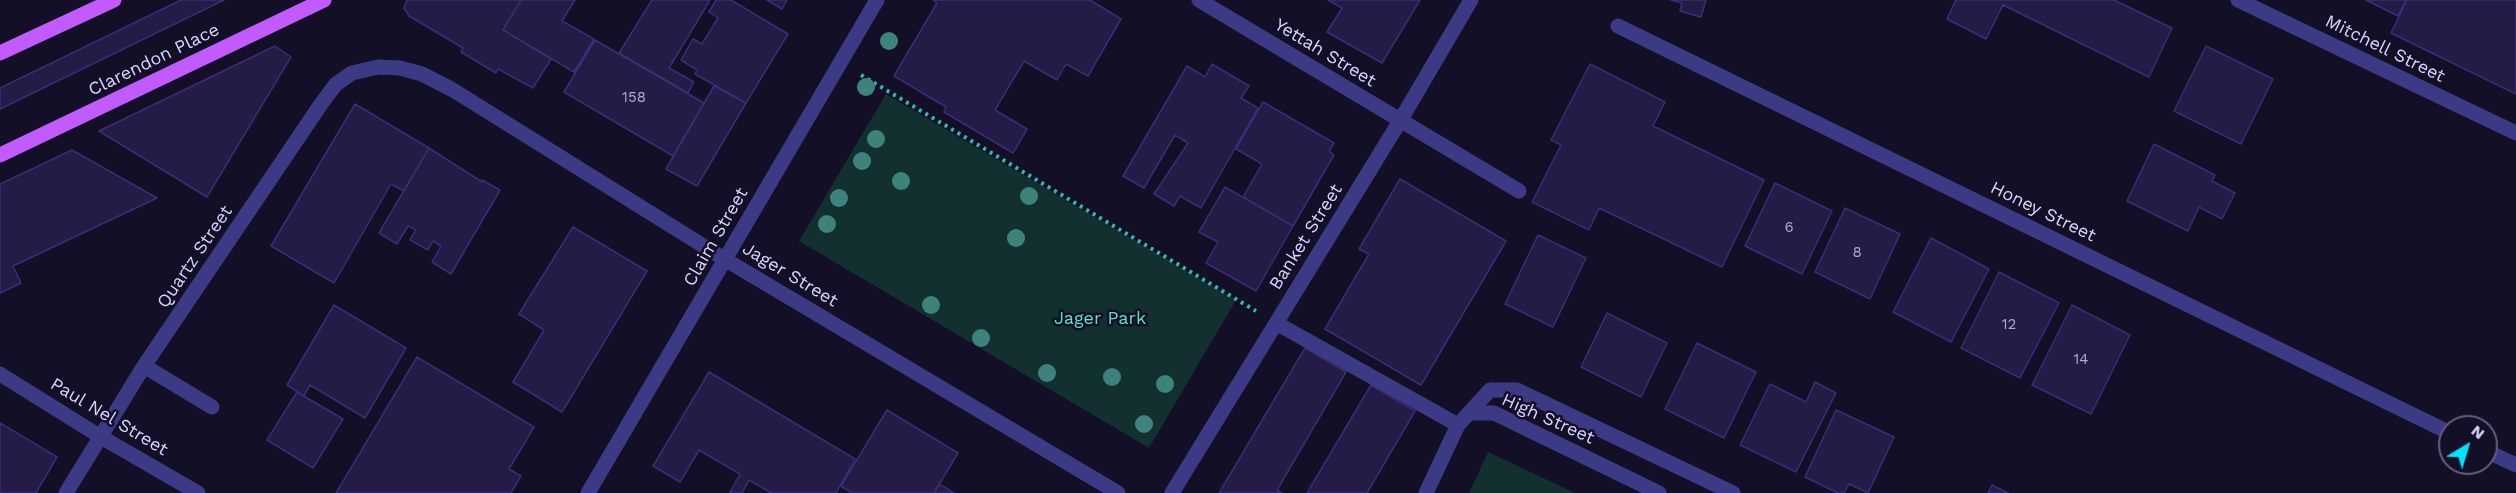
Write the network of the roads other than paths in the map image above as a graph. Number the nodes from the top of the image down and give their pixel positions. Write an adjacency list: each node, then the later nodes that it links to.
1 (114, 0): 8 (main road)
2 (324, 0): 12 (main road, Clarendon Place)
3 (877, 0): 14 (street, Claim Street)
4 (1199, 0): 10 (street, Yettah Street)
5 (1471, 0): 10 (street, Banket Street)
6 (2238, 0): 11 (street, Mitchell Street)
7 (1618, 26): 21 (street, Honey Street)
8 (0, 53)
9 (378, 67): 14 (street, Jager Street); 16 (street, Quartz Street)
10 (1400, 121): 13 (street, Yettah Street); 15 (street, Banket Street)
11 (2516, 133)
12 (0, 155)
13 (1519, 191)
14 (726, 260): 27 (street, Claim Street); 28 (street, Jager Street)
15 (1276, 323): 20 (street); 29 (street, Banket Street)
16 (144, 366): 18 (street); 22 (street, Quartz Street)
17 (0, 374): 22 (street, Paul Nel Street)
18 (212, 407)
19 (1469, 413): 20 (street); 31 (street, High Street); 32 (street)
20 (1458, 425): 30 (street)
21 (2438, 427)
22 (101, 437): 25 (street, Quartz Street); 26 (street, Paul Nel Street)
23 (2498, 457): 24 (street)
24 (2516, 465)
25 (66, 493)
26 (198, 493)
27 (588, 493)
28 (1118, 493)
29 (1172, 493)
30 (1426, 493)
31 (1659, 493)
32 (1733, 493)

